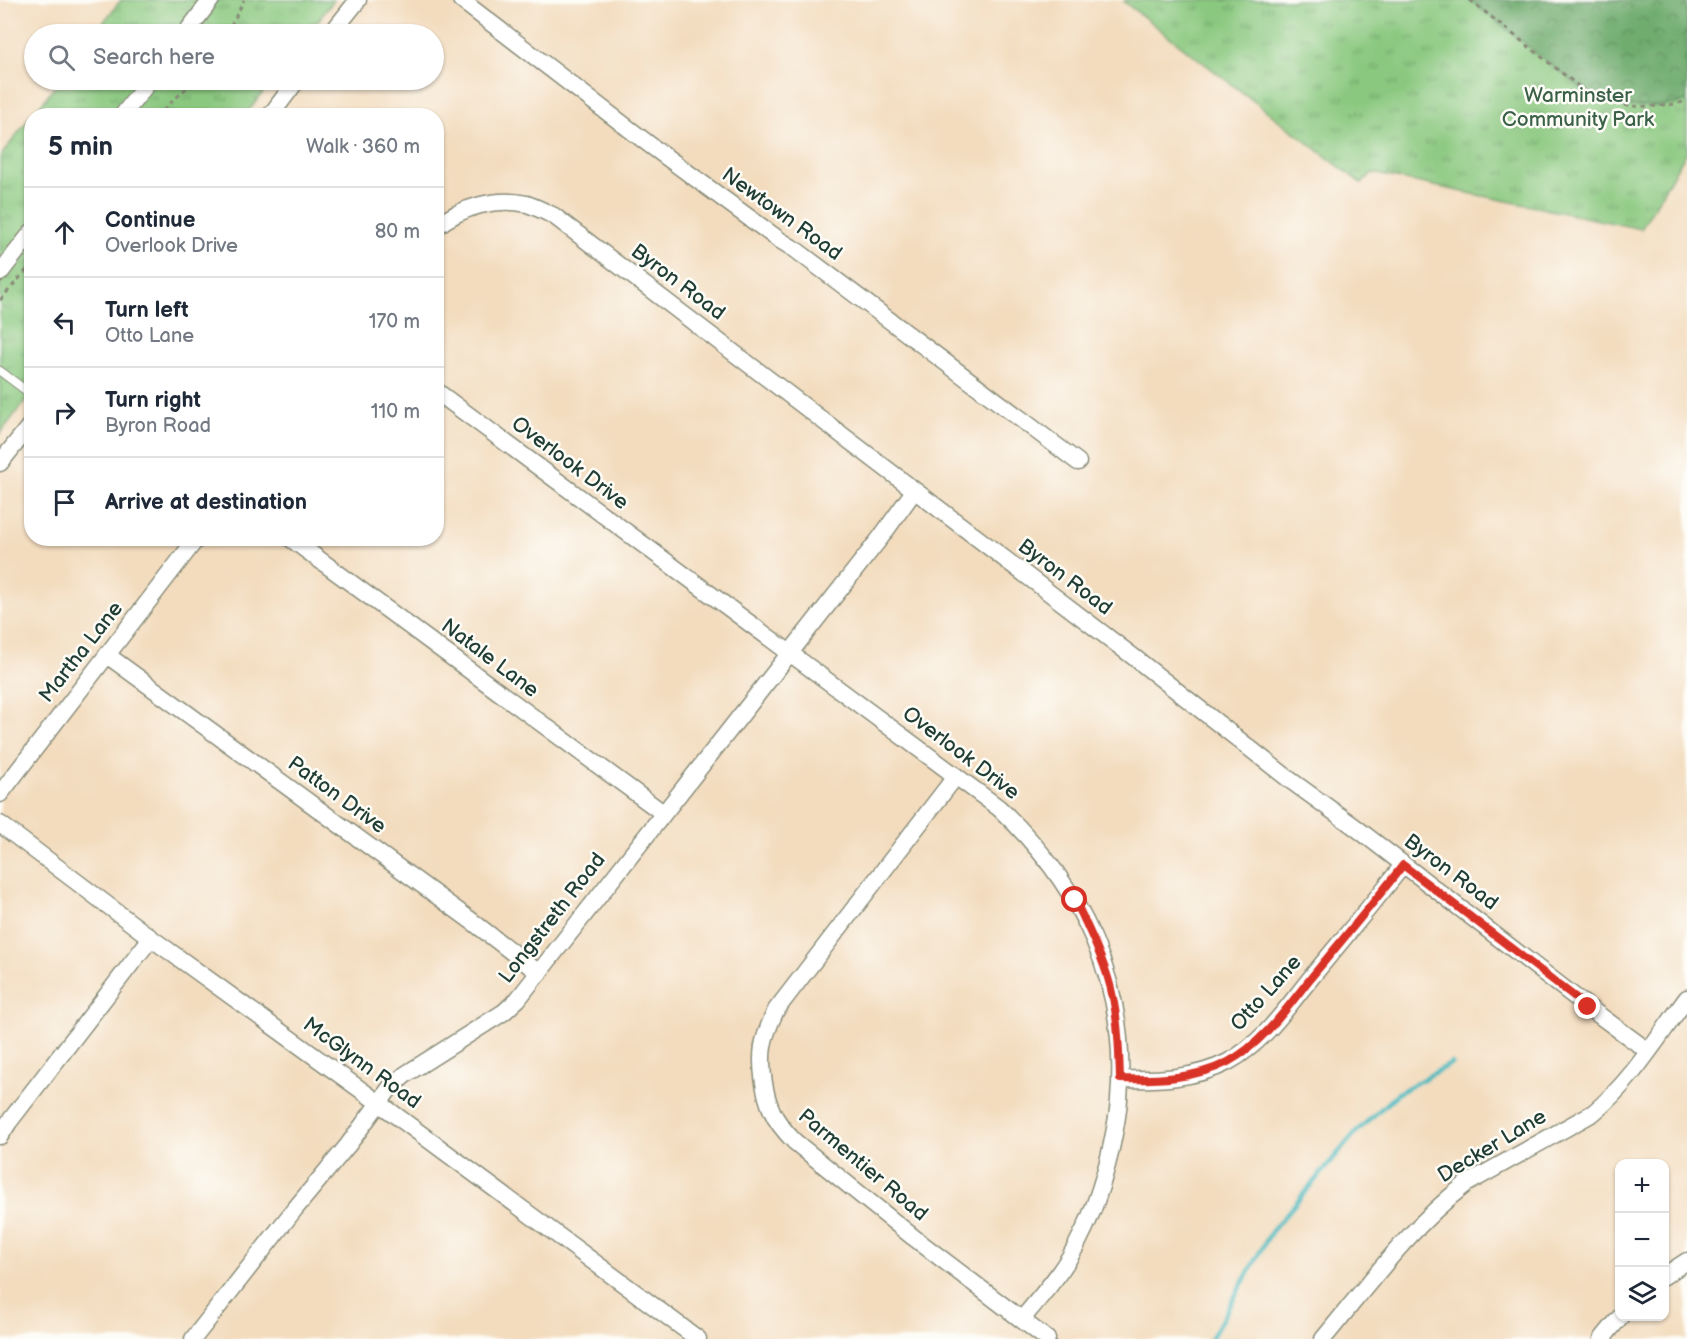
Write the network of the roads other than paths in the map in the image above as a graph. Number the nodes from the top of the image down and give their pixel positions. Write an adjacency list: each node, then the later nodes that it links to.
1 (211, 0): 4 (street)
2 (358, 0): 5 (street)
3 (461, 0): 17 (street, Newtown Road)
4 (193, 24)
5 (340, 24)
6 (142, 90): 8 (street)
7 (290, 90): 9 (street)
8 (128, 108)
9 (276, 108)
10 (444, 220): 19 (street, Byron Road)
11 (24, 242): 12 (street)
12 (0, 273)
13 (0, 371): 14 (lane)
14 (24, 389)
15 (444, 397): 22 (street, Overlook Drive)
16 (24, 433): 18 (street)
17 (1078, 462)
18 (0, 464)
19 (914, 490): 22 (street, Longstreth Road); 28 (street, Byron Road)
20 (191, 546): 23 (street, Martha Lane)
21 (301, 546): 26 (street, Natale Lane)
22 (790, 653): 24 (street, Overlook Drive); 26 (street, Longstreth Road)
23 (107, 655): 25 (street, Martha Lane); 30 (street, Patton Drive)
24 (956, 776): 33 (street, Overlook Drive); 38 (street, Parmentier Road)
25 (0, 794)
26 (663, 813): 30 (street, Longstreth Road)
27 (0, 824): 29 (street, McGlynn Road)
28 (1403, 865): 32 (street, Byron Road); 33 (street, Otto Lane)
29 (151, 938): 34 (street, McGlynn Road); 35 (street)
30 (539, 973): 34 (street, Longstreth Road)
31 (1687, 998): 32 (street, Decker Lane)
32 (1648, 1051): 43 (street, Decker Lane)
33 (1120, 1079): 38 (street, Overlook Drive)
34 (379, 1103): 40 (street, Longstreth Road); 41 (street, McGlynn Road)
35 (0, 1136)
36 (1687, 1261): 37 (street)
37 (1669, 1273)
38 (1022, 1320): 42 (street, Parmentier Road)
39 (1618, 1321): 44 (street)
40 (193, 1339)
41 (698, 1339)
42 (1047, 1339)
43 (1323, 1339)
44 (1602, 1339)

